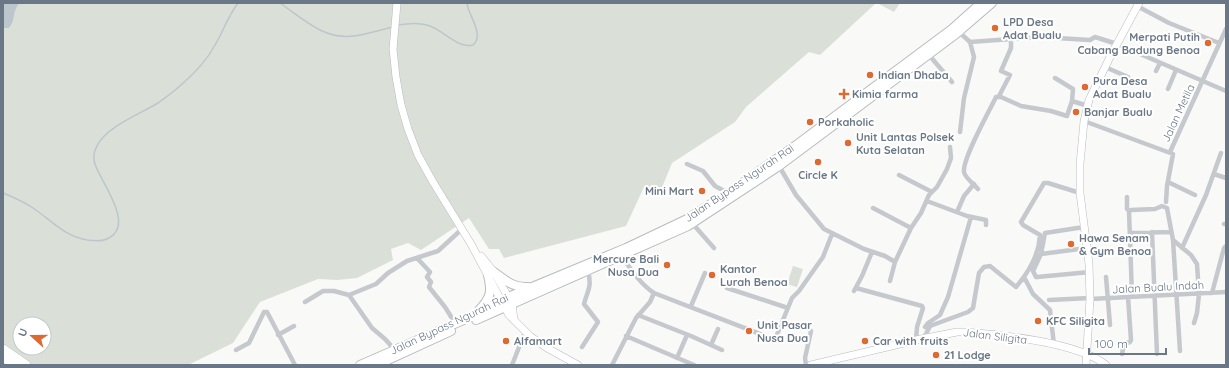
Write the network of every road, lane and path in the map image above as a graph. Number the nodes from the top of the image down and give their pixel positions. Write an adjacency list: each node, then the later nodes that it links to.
1 (397, 3): 53 (main road)
2 (981, 3): 40 (highway, Jalan Bypass Ngurah Rai)
3 (992, 3): 6 (highway, Jalan Bypass Ngurah Rai)
4 (1138, 4): 9 (street); 10 (main road)
5 (1226, 29): 9 (street, Jalan Metila)
6 (959, 32): 8 (street); 11 (highway, Jalan Bypass Ngurah Rai)
7 (1011, 39): 8 (street); 10 (street); 22 (street)
8 (970, 42): 26 (street)
9 (1218, 43): 18 (street, Jalan Metila)
10 (1117, 44): 12 (street); 13 (main road)
11 (928, 56): 19 (street); 31 (highway, Jalan Bypass Ngurah Rai)
12 (1160, 63): 14 (street); 15 (street)
13 (1105, 67): 16 (street); 24 (main road)
14 (1176, 70): 18 (street); 20 (street)
15 (1156, 71)
16 (1128, 77)
17 (1055, 78): 23 (street)
18 (1202, 81): 21 (street); 28 (street, Jalan Metila)
19 (952, 82)
20 (1168, 89)
21 (1226, 91)
22 (999, 96): 23 (street); 36 (street)
23 (1072, 101): 24 (street)
24 (1088, 106): 25 (main road)
25 (1084, 120): 28 (street); 39 (main road)
26 (960, 132)
27 (950, 147): 38 (street)
28 (1170, 152): 35 (street)
29 (1221, 153): 32 (street)
30 (687, 164): 40 (street)
31 (780, 166): 49 (highway, Jalan Bypass Ngurah Rai); 57 (street)
32 (1214, 174): 34 (street); 62 (street)
33 (899, 175): 38 (street)
34 (1226, 178)
35 (1168, 182): 41 (street); 44 (street)
36 (974, 184): 37 (street); 46 (street)
37 (978, 189)
38 (932, 192): 43 (street)
39 (1080, 192): 51 (main road); 73 (street)
40 (728, 193): 75 (highway, Jalan Bypass Ngurah Rai)
41 (1195, 196)
42 (1127, 197): 47 (street)
43 (927, 201): 46 (street); 52 (street)
44 (1165, 204): 47 (street); 55 (street)
45 (873, 208): 52 (street)
46 (957, 212): 48 (street)
47 (1128, 212): 56 (street)
48 (971, 217): 50 (street); 104 (street)
49 (692, 223): 60 (street); 65 (highway, Jalan Bypass Ngurah Rai)
50 (986, 225)
51 (1084, 227): 61 (main road); 64 (street)
52 (911, 228): 67 (street)
53 (462, 229): 66 (street); 70 (main road)
54 (1152, 232): 55 (street); 56 (street); 84 (street)
55 (1171, 232): 58 (street)
56 (1130, 233): 83 (street)
57 (832, 234): 63 (street); 91 (street)
58 (1173, 240): 62 (street); 80 (street)
59 (1226, 246): 79 (street)
60 (714, 248)
61 (1087, 248): 64 (street); 69 (main road)
62 (1182, 248): 81 (street)
63 (872, 252): 67 (street); 104 (street)
64 (1041, 254): 69 (street)
65 (623, 255): 68 (highway, Jalan Bypass Ngurah Rai); 78 (street)
66 (417, 258): 82 (street); 94 (street)
67 (895, 262): 74 (street)
68 (588, 270): 89 (highway, Jalan Bypass Ngurah Rai); 107 (street)
69 (1090, 272): 85 (main road)
70 (491, 273): 75 (highway); 89 (main road); 92 (highway)
71 (705, 273): 90 (street)
72 (1106, 277): 86 (street)
73 (1024, 278): 104 (street); 106 (street)
74 (890, 281)
75 (531, 287): 89 (highway, Jalan Bypass Ngurah Rai)
76 (727, 288): 91 (street)
77 (1226, 292): 79 (street, Jalan Bualu Indah)
78 (654, 293): 90 (street); 93 (street)
79 (1212, 293): 81 (street, Jalan Bualu Indah)
80 (1177, 294): 81 (street, Jalan Bualu Indah); 84 (street, Jalan Bualu Indah); 112 (street)
81 (1199, 294): 95 (street)
82 (349, 295): 88 (street); 109 (street)
83 (1130, 296): 84 (street, Jalan Bualu Indah); 86 (street, Jalan Bualu Indah); 114 (street)
84 (1155, 296): 115 (street)
85 (1090, 298): 86 (street, Jalan Bualu Indah); 87 (street, Jalan Bualu Indah); 113 (main road)
86 (1107, 298): 96 (street)
87 (1049, 300)
88 (305, 302)
89 (507, 302): 92 (highway, Jalan Bypass Ngurah Rai); 100 (main road); 122 (highway, Jalan Bypass Ngurah Rai)
90 (691, 306): 91 (street)
91 (788, 308)
92 (474, 315): 94 (highway, Jalan Bypass Ngurah Rai)
93 (638, 316): 102 (street); 103 (street)
94 (455, 323): 109 (highway, Jalan Bypass Ngurah Rai)
95 (1194, 323)
96 (1110, 325)
97 (294, 326): 101 (street)
98 (718, 329): 105 (street)
99 (811, 331): 127 (street)
100 (525, 332): 123 (street); 124 (main road)
101 (278, 335): 110 (street); 120 (street)
102 (687, 335): 105 (street); 117 (street)
103 (626, 336): 117 (street); 125 (street)
104 (920, 339): 106 (main road, Jalan Siligita); 128 (main road, Jalan Siligita)
105 (711, 345): 111 (street)
106 (1054, 345): 113 (main road, Jalan Siligita)
107 (582, 347)
108 (3, 349): 119 (highway)
109 (394, 349): 121 (highway, Jalan Bypass Ngurah Rai)
110 (236, 350)
111 (722, 350)
112 (1180, 351)
113 (1087, 353): 129 (main road); 130 (main road, Jalan Siligita)
114 (1122, 354)
115 (1157, 354)
116 (3, 357): 118 (highway)
117 (677, 358): 126 (street)
118 (15, 365)
119 (26, 365)
120 (295, 365)
121 (360, 365)
122 (377, 365)
123 (512, 365)
124 (578, 365)
125 (612, 365)
126 (694, 365)
127 (806, 365)
128 (811, 365)
129 (1086, 365)
130 (1106, 365)

